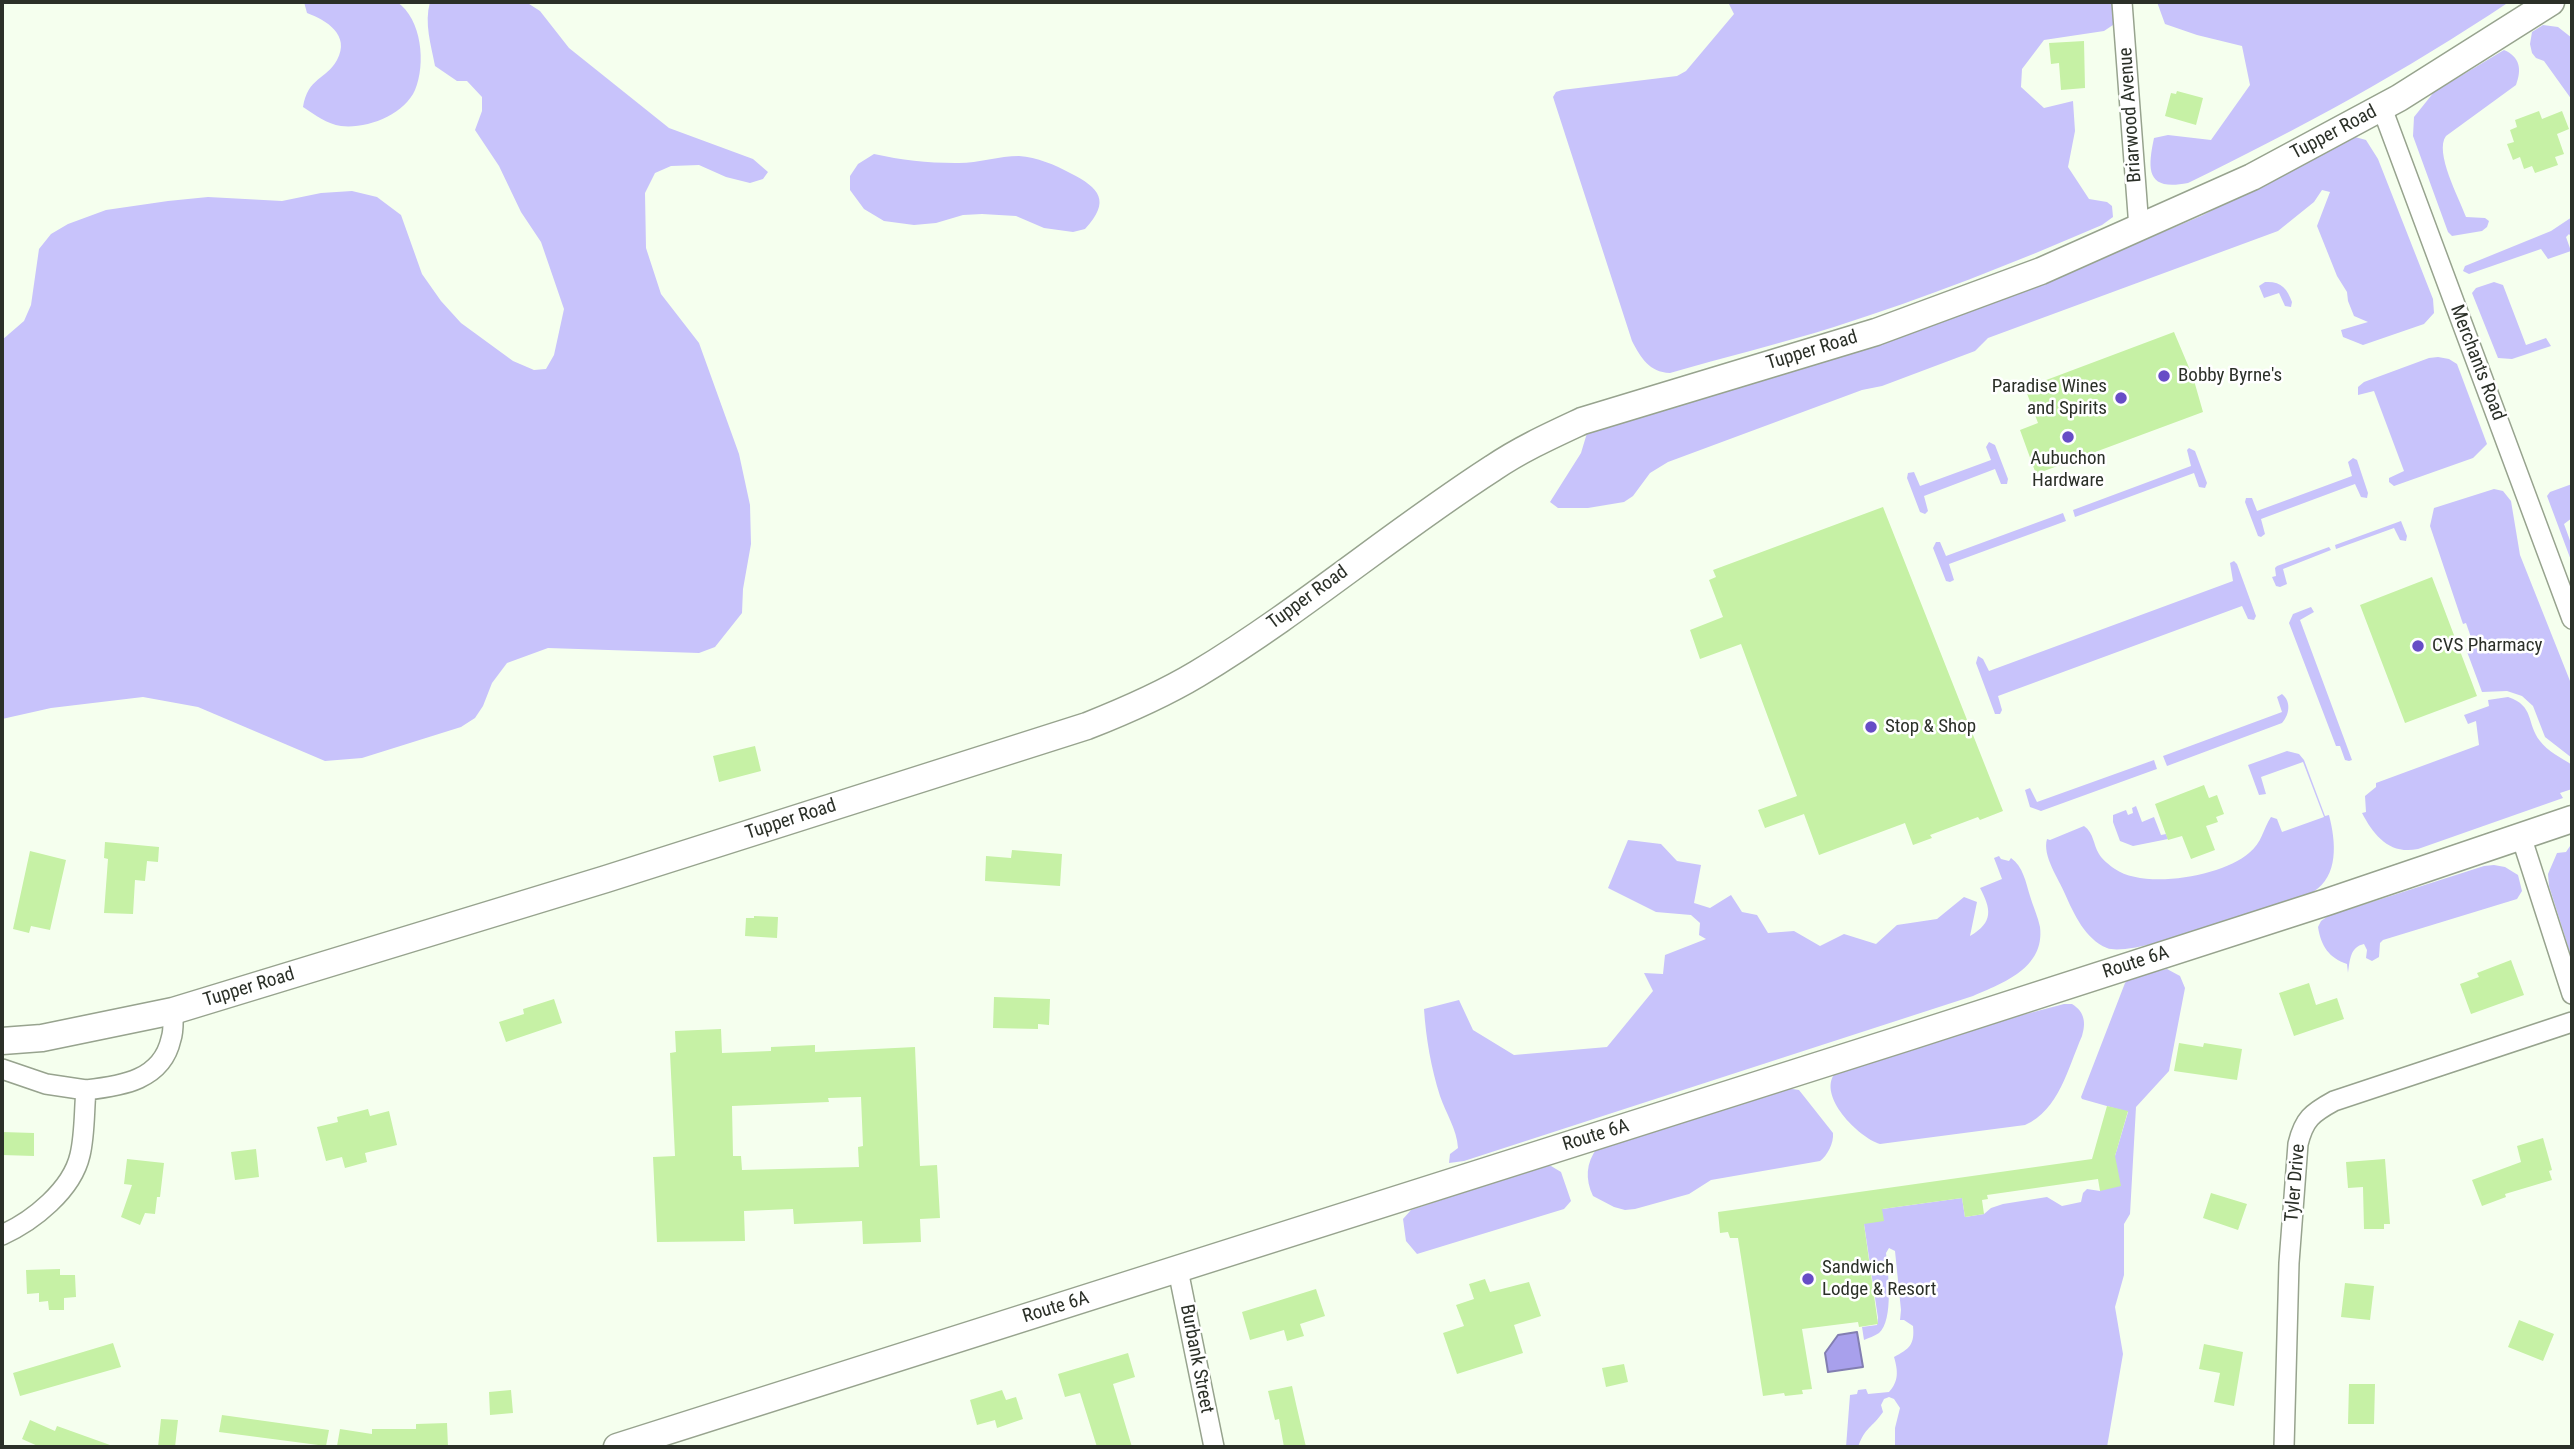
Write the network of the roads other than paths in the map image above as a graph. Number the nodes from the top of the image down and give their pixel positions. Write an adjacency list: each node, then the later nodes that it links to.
1 (2122, 2): 4 (street, Briarwood Avenue)
2 (2551, 2): 3 (main road, Tupper Road)
3 (2382, 108): 4 (main road, Tupper Road); 5 (street, Merchants Road)
4 (2139, 228): 9 (main road, Tupper Road)
5 (2572, 619)
6 (2572, 819): 7 (main road, Route 6A)
7 (2521, 835): 8 (street); 15 (main road, Route 6A)
8 (2572, 994)
9 (173, 1011): 11 (main road, Tupper Road); 13 (street)
10 (2572, 1022): 18 (street, Tyler Drive)
11 (2, 1041)
12 (2, 1069): 13 (street)
13 (86, 1090): 14 (street)
14 (2, 1235)
15 (1178, 1270): 16 (main road, Route 6A); 17 (street, Burbank Street)
16 (617, 1447)
17 (1214, 1447)
18 (2284, 1447)

